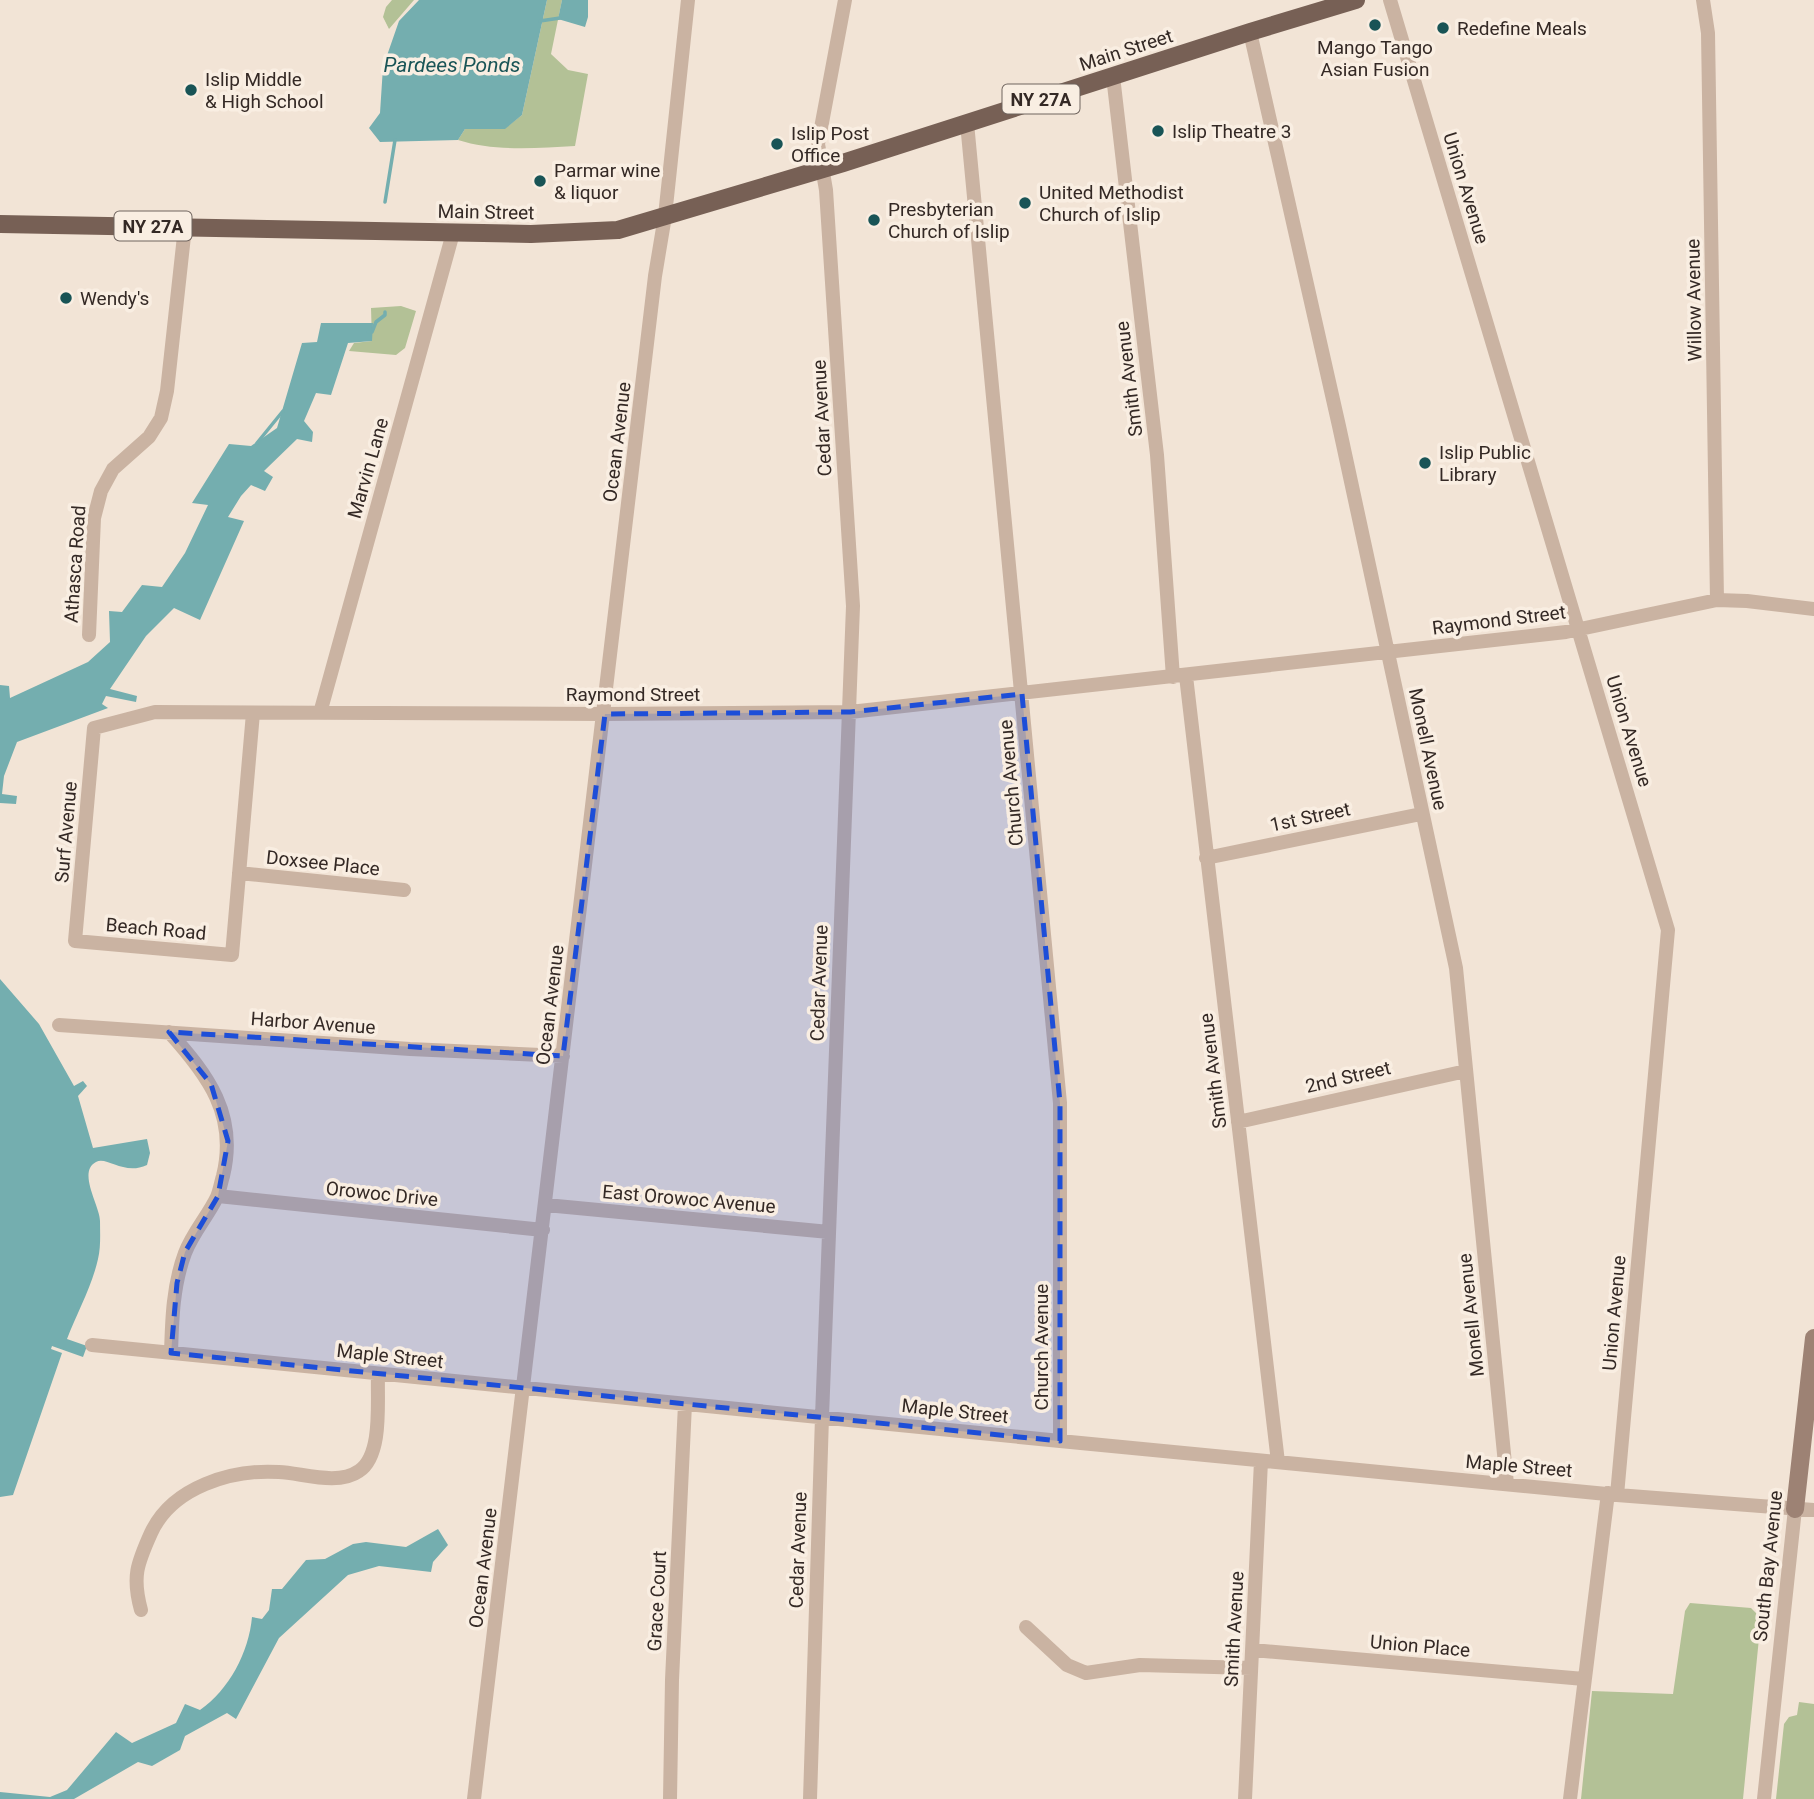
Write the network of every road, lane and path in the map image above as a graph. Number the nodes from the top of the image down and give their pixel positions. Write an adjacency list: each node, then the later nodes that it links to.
1 (688, 0): 11 (street, Ocean Avenue)
2 (845, 0): 10 (street, Cedar Avenue)
3 (1356, 0): 6 (main road, Main Street / NY 27A)
4 (1390, 0): 17 (street, Union Avenue)
5 (1703, 0): 15 (street, Willow Avenue)
6 (1311, 7): 7 (main road, Main Street / NY 27A)
7 (1250, 32): 8 (main road, Main Street / NY 27A); 19 (street, Monell Avenue)
8 (1113, 76): 9 (main road, Main Street / NY 27A); 20 (street, Smith Avenue)
9 (967, 123): 10 (main road, Main Street / NY 27A); 21 (street, Church Avenue)
10 (821, 169): 11 (main road, Main Street / NY 27A); 22 (street, Cedar Avenue)
11 (665, 216): 14 (main road, Main Street / NY 27A); 25 (street, Ocean Avenue)
12 (0, 224): 13 (main road, Main Street / NY 27A)
13 (185, 227): 14 (main road, Main Street / NY 27A); 18 (street, Athasca Road)
14 (453, 233): 24 (street, Marvin Lane)
15 (1717, 600): 16 (street, Raymond Street); 17 (street, Raymond Street)
16 (1814, 609)
17 (1578, 630): 19 (street, Raymond Street); 53 (street, Union Avenue)
18 (89, 635)
19 (1388, 653): 20 (street, Raymond Street); 27 (street, Monell Avenue)
20 (1179, 676): 21 (street, Raymond Street); 28 (street, Smith Avenue)
21 (1022, 694): 22 (street, Raymond Street); 49 (street, Church Avenue)
22 (850, 712): 25 (street, Raymond Street); 40 (street, Cedar Avenue)
23 (253, 713): 24 (street, Raymond Street); 26 (street, Raymond Street); 29 (street)
24 (320, 713): 25 (street, Raymond Street)
25 (605, 714): 34 (street, Ocean Avenue)
26 (94, 728): 31 (street, Surf Avenue)
27 (1422, 814): 28 (street, 1st Street); 35 (street, Monell Avenue)
28 (1206, 858): 36 (street, Smith Avenue)
29 (239, 873): 30 (street, Doxsee Place); 31 (street, Beach Road)
30 (404, 890)
31 (75, 940)
32 (60, 1025): 33 (street, Harbor Avenue)
33 (169, 1032): 34 (street, Harbor Avenue); 37 (street)
34 (563, 1056): 38 (street, Ocean Avenue)
35 (1466, 1071): 36 (street, 2nd Street); 52 (street, Monell Avenue)
36 (1238, 1122): 51 (street, Smith Avenue)
37 (218, 1196): 39 (street, Orowoc Drive); 43 (street)
38 (547, 1205): 39 (street, Ocean Avenue); 40 (street, East Orowoc Avenue)
39 (543, 1230): 46 (street, Ocean Avenue)
40 (828, 1232): 48 (street, Cedar Avenue)
41 (1814, 1338): 44 (street, South Bay Avenue)
42 (92, 1345): 43 (street, Maple Street)
43 (171, 1353): 45 (street, Maple Street)
44 (1812, 1369): 54 (street, South Bay Avenue)
45 (378, 1375): 46 (street, Maple Street); 56 (street)
46 (524, 1388): 47 (street, Maple Street); 61 (street, Ocean Avenue)
47 (685, 1404): 48 (street, Maple Street); 62 (street, Grace Court)
48 (821, 1417): 49 (street, Maple Street); 63 (street, Cedar Avenue)
49 (1060, 1441): 50 (street, Maple Street)
50 (1261, 1461): 51 (street, Maple Street); 58 (street, Smith Avenue)
51 (1278, 1462): 52 (street, Maple Street)
52 (1507, 1484): 53 (street, Maple Street)
53 (1612, 1494): 54 (street, Maple Street); 60 (street, Union Avenue)
54 (1795, 1508): 55 (street, Maple Street); 66 (street, South Bay Avenue)
55 (1814, 1510)
56 (141, 1610)
57 (1026, 1627): 59 (street)
58 (1253, 1650): 59 (street, Smith Avenue); 60 (street, Union Place)
59 (1251, 1668): 64 (street, Smith Avenue)
60 (1584, 1679): 65 (street, Union Avenue)
61 (474, 1799)
62 (670, 1799)
63 (810, 1799)
64 (1245, 1799)
65 (1570, 1799)
66 (1764, 1799)

